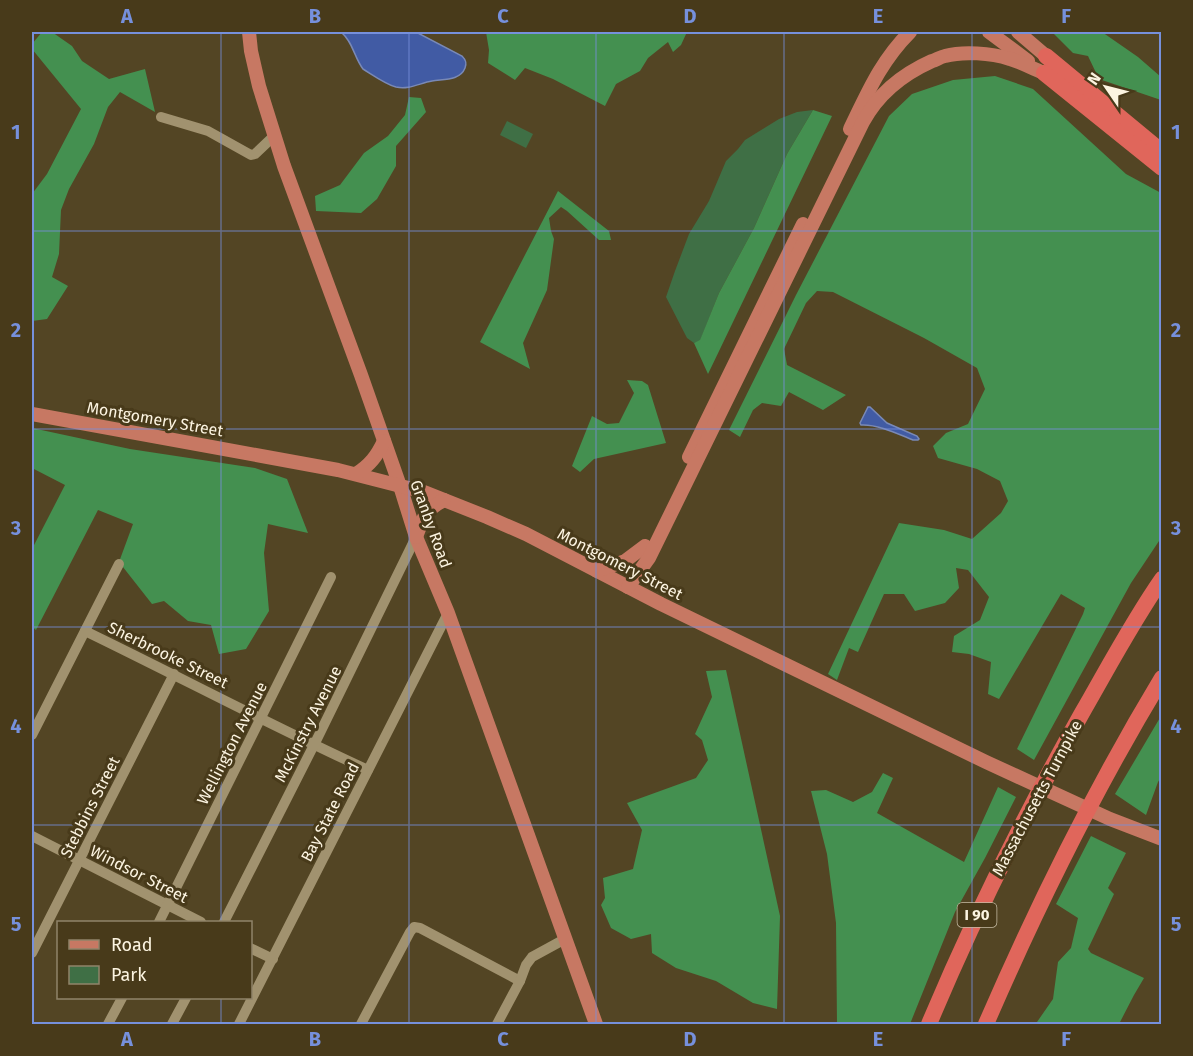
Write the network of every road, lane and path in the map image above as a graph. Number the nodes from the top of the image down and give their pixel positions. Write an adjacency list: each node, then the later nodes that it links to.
1 (249, 32): 9 (main road, Granby Road)
2 (910, 32): 18 (main road)
3 (989, 32): 7 (main road)
4 (1018, 32): 6 (main road)
5 (1030, 32): 6 (main road)
6 (1046, 56): 10 (highway)
7 (1044, 74): 11 (highway); 24 (main road)
8 (161, 117): 9 (street)
9 (274, 136): 13 (main road, Granby Road)
10 (1161, 152)
11 (1161, 168)
12 (32, 414): 14 (main road, Montgomery Street)
13 (384, 441): 14 (main road); 15 (main road, Granby Road)
14 (356, 474): 15 (main road, Montgomery Street)
15 (400, 486): 16 (main road, Montgomery Street); 17 (main road, Granby Road)
16 (444, 500): 17 (main road); 21 (main road, Montgomery Street)
17 (416, 537): 25 (main road, Granby Road); 34 (street, McKinstry Avenue)
18 (645, 546): 21 (main road); 24 (main road)
19 (119, 564): 27 (street)
20 (1161, 570): 26 (highway)
21 (597, 571): 24 (main road, Montgomery Street)
22 (331, 577): 31 (street, Wellington Avenue)
23 (1161, 579): 26 (highway, Massachusetts Turnpike / I 90)
24 (628, 587): 37 (main road, Montgomery Street)
25 (448, 613): 35 (street, Bay State Road); 43 (main road, Granby Road)
26 (1136, 616): 56 (highway, Massachusetts Turnpike / I 90)
27 (85, 631): 28 (street, Sherbrooke Street); 33 (street)
28 (174, 674): 31 (street, Sherbrooke Street); 38 (street, Stebbins Street)
29 (1161, 678): 32 (highway)
30 (1161, 694): 32 (highway)
31 (261, 718): 34 (street, Sherbrooke Street); 39 (street, Wellington Avenue)
32 (1133, 728): 57 (highway)
33 (32, 735)
34 (314, 745): 35 (street, Sherbrooke Street); 42 (street, McKinstry Avenue)
35 (368, 770): 46 (street, Bay State Road)
36 (32, 836): 38 (street, Windsor Street)
37 (1161, 839)
38 (79, 861): 39 (street, Windsor Street); 45 (street, Stebbins Street)
39 (168, 906): 40 (street, Wellington Avenue); 41 (street, Windsor Street)
40 (160, 921)
41 (199, 921)
42 (225, 921)
43 (565, 939): 47 (street); 55 (main road, Granby Road)
44 (252, 949): 46 (street)
45 (32, 953)
46 (273, 959): 52 (street, Bay State Road)
47 (520, 981): 53 (street); 54 (street)
48 (121, 999): 50 (street)
49 (185, 999): 51 (street)
50 (108, 1024)
51 (172, 1024)
52 (239, 1024)
53 (361, 1024)
54 (497, 1024)
55 (596, 1024)
56 (929, 1024)
57 (986, 1024)

